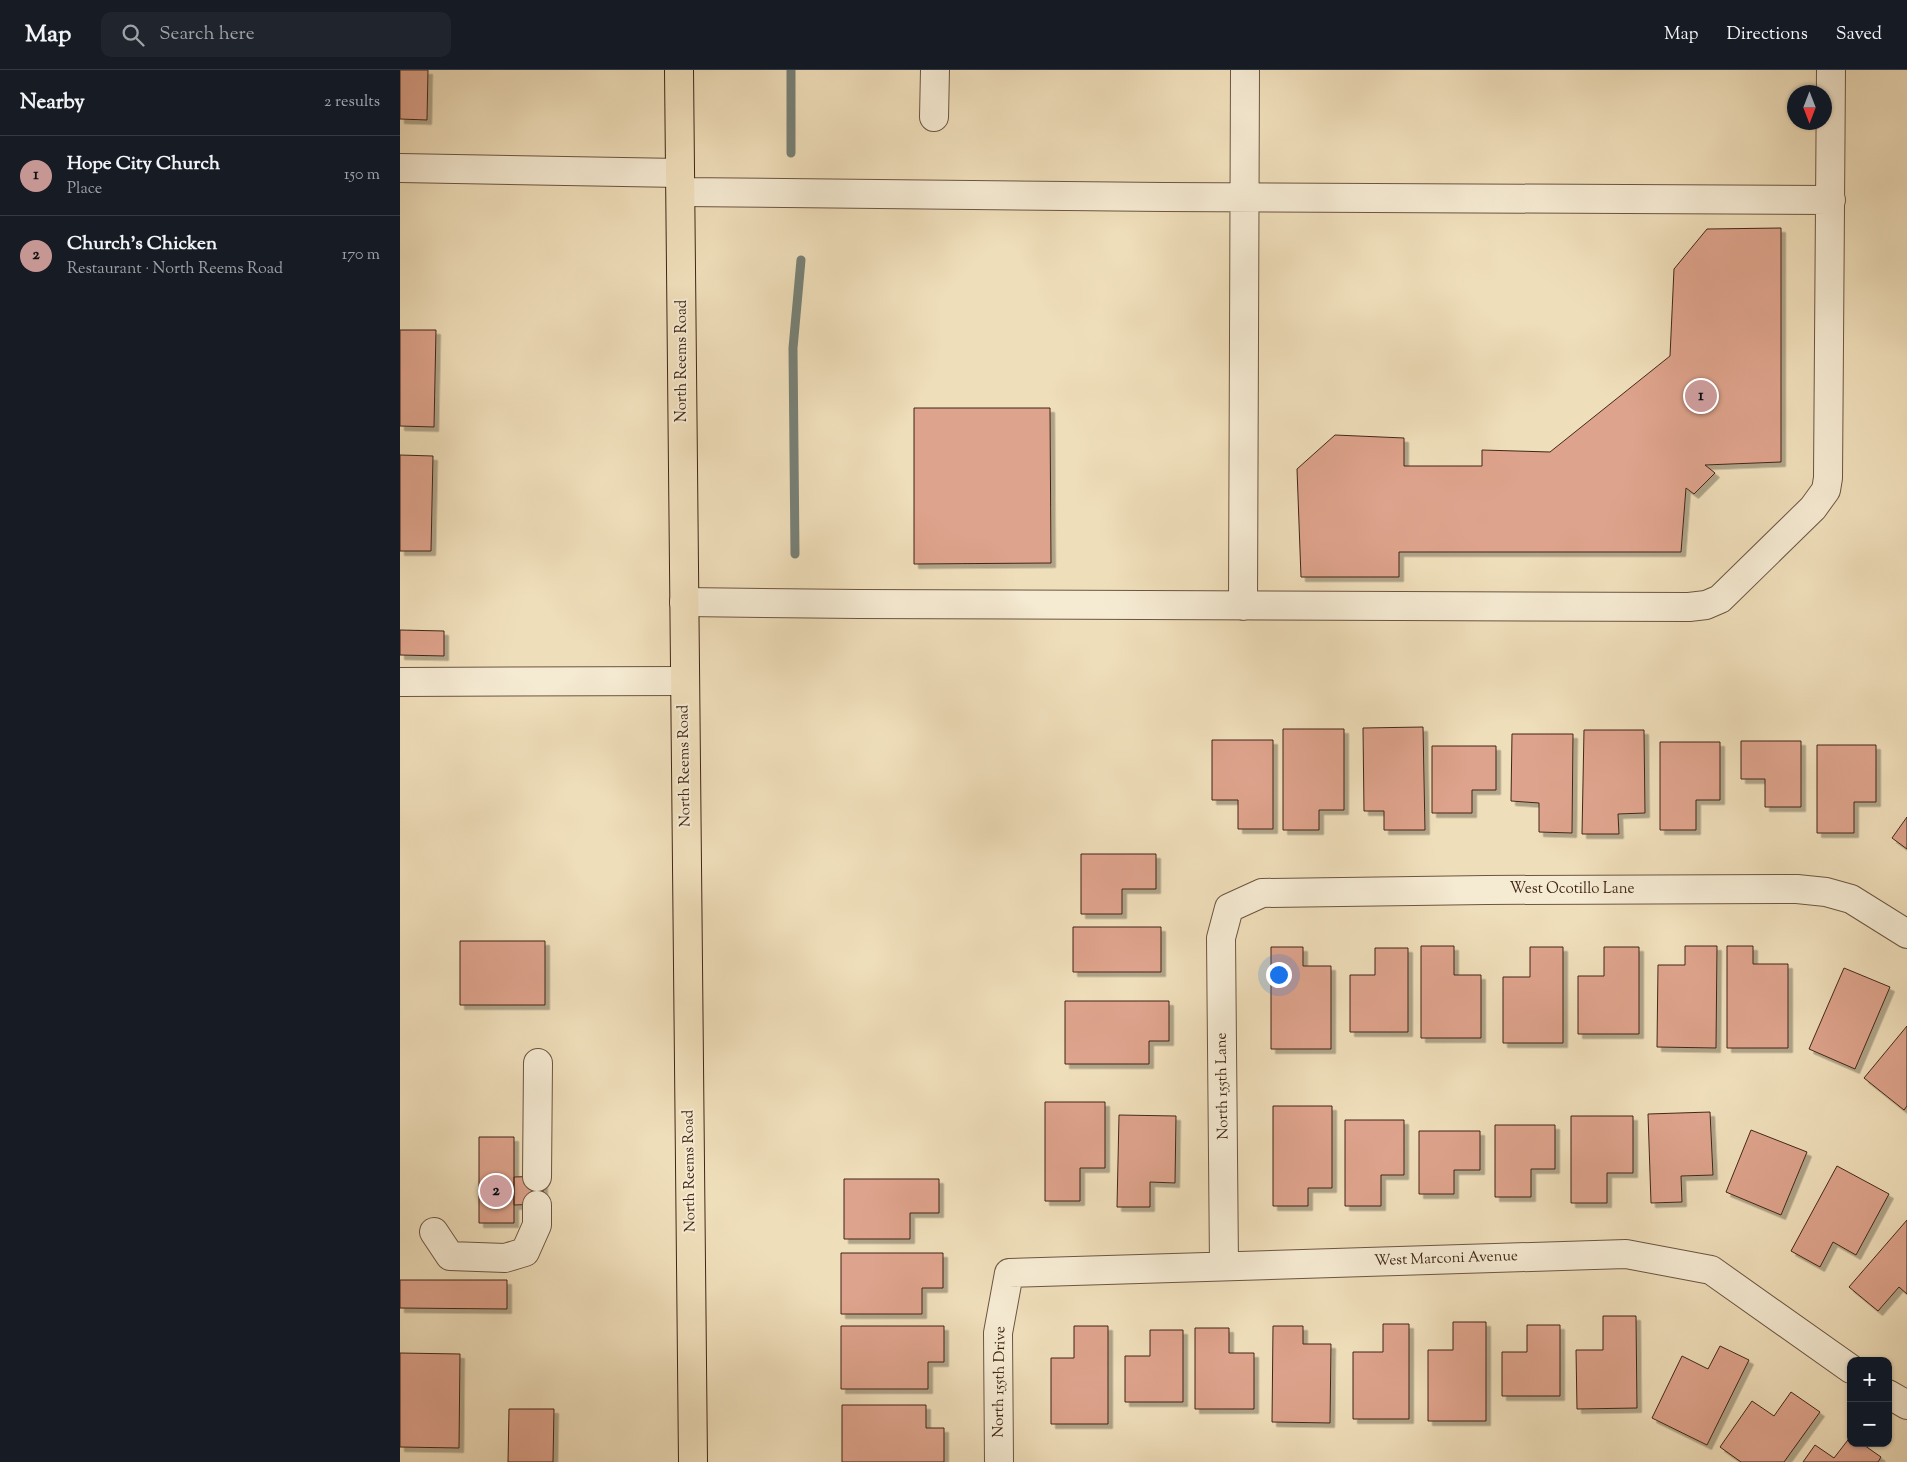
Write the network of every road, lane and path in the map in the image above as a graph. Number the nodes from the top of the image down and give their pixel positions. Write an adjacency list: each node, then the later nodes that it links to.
1 (679, 70): 7 (main road, North Reems Road)
2 (935, 70): 5 (street)
3 (1245, 70): 8 (street)
4 (1831, 70): 9 (street)
5 (934, 117)
6 (400, 168): 7 (street)
7 (680, 182): 8 (street); 10 (main road, North Reems Road)
8 (1244, 198): 9 (street); 11 (street)
9 (1831, 200): 11 (street)
10 (684, 602): 11 (street); 12 (main road, North Reems Road)
11 (1243, 606)
12 (684, 681): 13 (street); 25 (main road, North Reems Road)
13 (400, 682)
14 (1229, 908): 15 (street, West Ocotillo Lane); 20 (street, North 155th Lane)
15 (1907, 934)
16 (538, 1063): 17 (street)
17 (537, 1177)
18 (537, 1205): 19 (street)
19 (434, 1232)
20 (1224, 1265): 21 (street, West Marconi Avenue); 22 (street, West Marconi Avenue)
21 (1009, 1273): 26 (street, North 155th Drive)
22 (1847, 1366)
23 (1892, 1397): 24 (street)
24 (1907, 1406)
25 (693, 1462)
26 (999, 1462)

